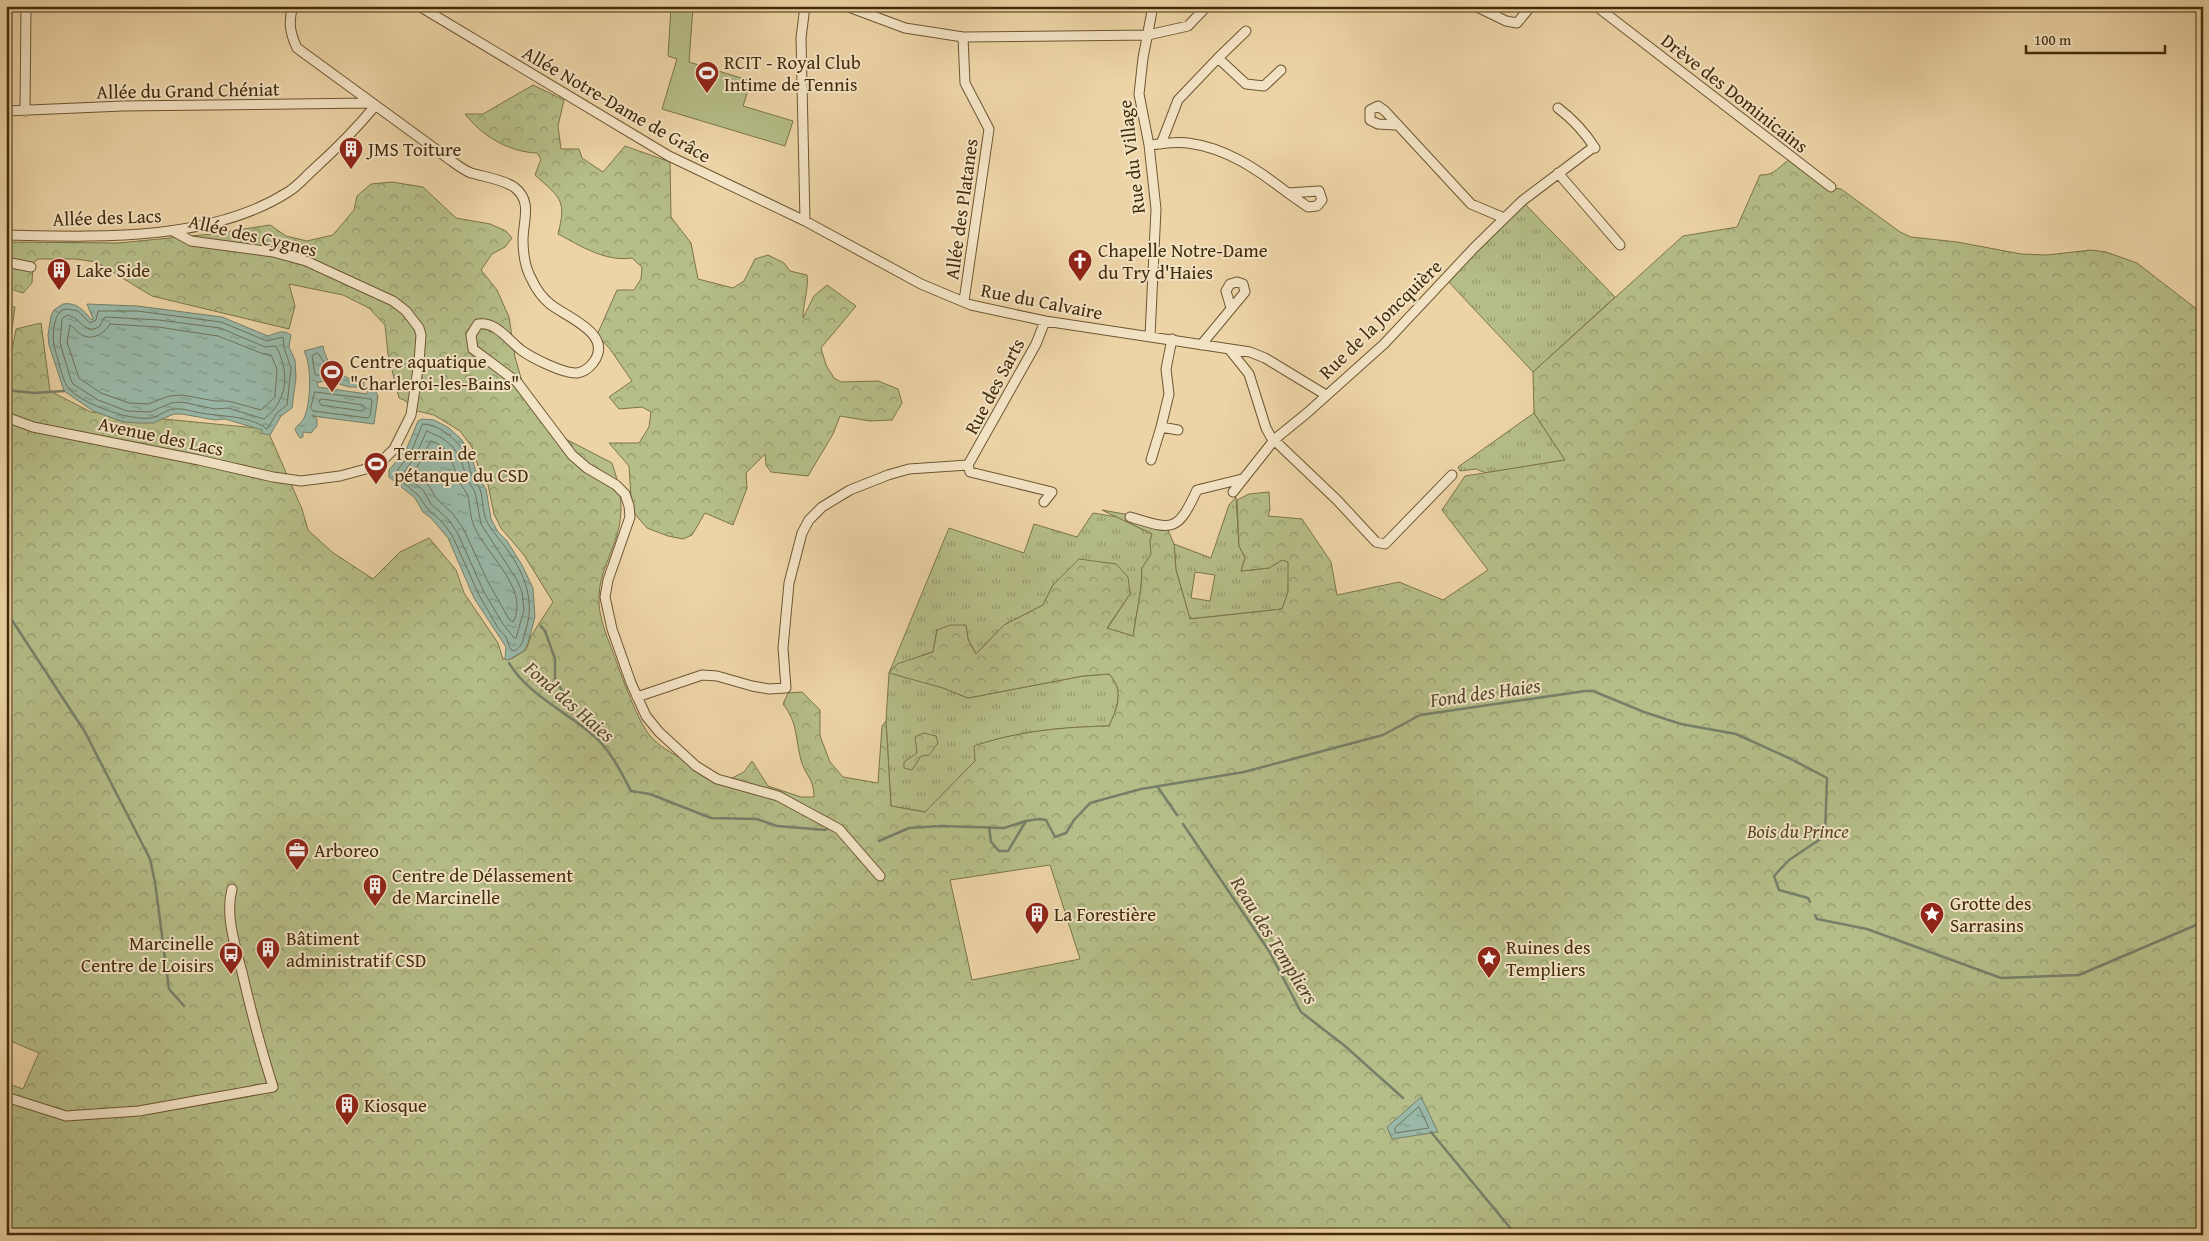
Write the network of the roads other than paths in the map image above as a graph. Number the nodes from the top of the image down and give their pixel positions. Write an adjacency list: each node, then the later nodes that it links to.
1 (26, 6): 19 (street)
2 (293, 6): 16 (street)
3 (419, 6): 27 (street, Allée Notre-Dame de Grâce)
4 (805, 6): 27 (street)
5 (846, 6): 13 (street)
6 (1153, 6): 12 (street, Rue du Village)
7 (1207, 6): 12 (street)
8 (1475, 6): 9 (street)
9 (1531, 6)
10 (1596, 6): 24 (street, Drève des Dominicains)
11 (1246, 31): 14 (street)
12 (1148, 35): 13 (street); 21 (street, Rue du Village)
13 (963, 37): 33 (street, Allée des Platanes)
14 (1218, 58): 15 (street); 22 (street)
15 (1281, 70)
16 (373, 104): 19 (street, Allée du Grand Chéniat); 28 (street, Allée des Lacs); 53 (street)
17 (1558, 108): 23 (street, Rue de la Joncquière)
18 (6, 111): 19 (street, Allée du Grand Chéniat)
19 (25, 111)
20 (1396, 125): 26 (street)
21 (1149, 144): 22 (street); 36 (street, Rue du Village)
22 (1161, 144): 25 (street)
23 (1558, 173): 26 (street, Rue de la Joncquière); 30 (street)
24 (1831, 188)
25 (1288, 193)
26 (1504, 218): 40 (street, Rue de la Joncquière)
27 (805, 222): 33 (street, Rue du Calvaire)
28 (173, 231): 29 (street, Allée des Lacs); 48 (street, Allée des Cygnes)
29 (6, 236)
30 (1620, 245)
31 (6, 262): 32 (street)
32 (31, 267)
33 (964, 301): 35 (street, Rue du Calvaire)
34 (1231, 308): 38 (street)
35 (1045, 321): 36 (street, Rue du Calvaire); 46 (street, Rue des Sarts)
36 (1150, 336): 37 (street, Rue du Calvaire)
37 (1172, 339): 38 (street, Rue du Calvaire); 42 (street)
38 (1201, 345): 39 (street, Rue du Calvaire)
39 (1229, 349): 40 (street, Rue du Calvaire); 44 (street)
40 (1326, 395): 44 (street, Rue de la Joncquière)
41 (6, 417): 48 (street, Avenue des Lacs)
42 (1161, 427): 43 (street); 45 (street)
43 (1178, 430)
44 (1275, 439): 47 (street); 49 (street)
45 (1151, 460)
46 (968, 464): 51 (street); 53 (street)
47 (1452, 475)
48 (310, 479)
49 (1242, 479): 50 (street); 52 (street)
50 (1233, 492)
51 (1044, 502)
52 (1130, 517)
53 (637, 697): 54 (street)
54 (880, 876)
55 (232, 888): 56 (street)
56 (6, 1097)

